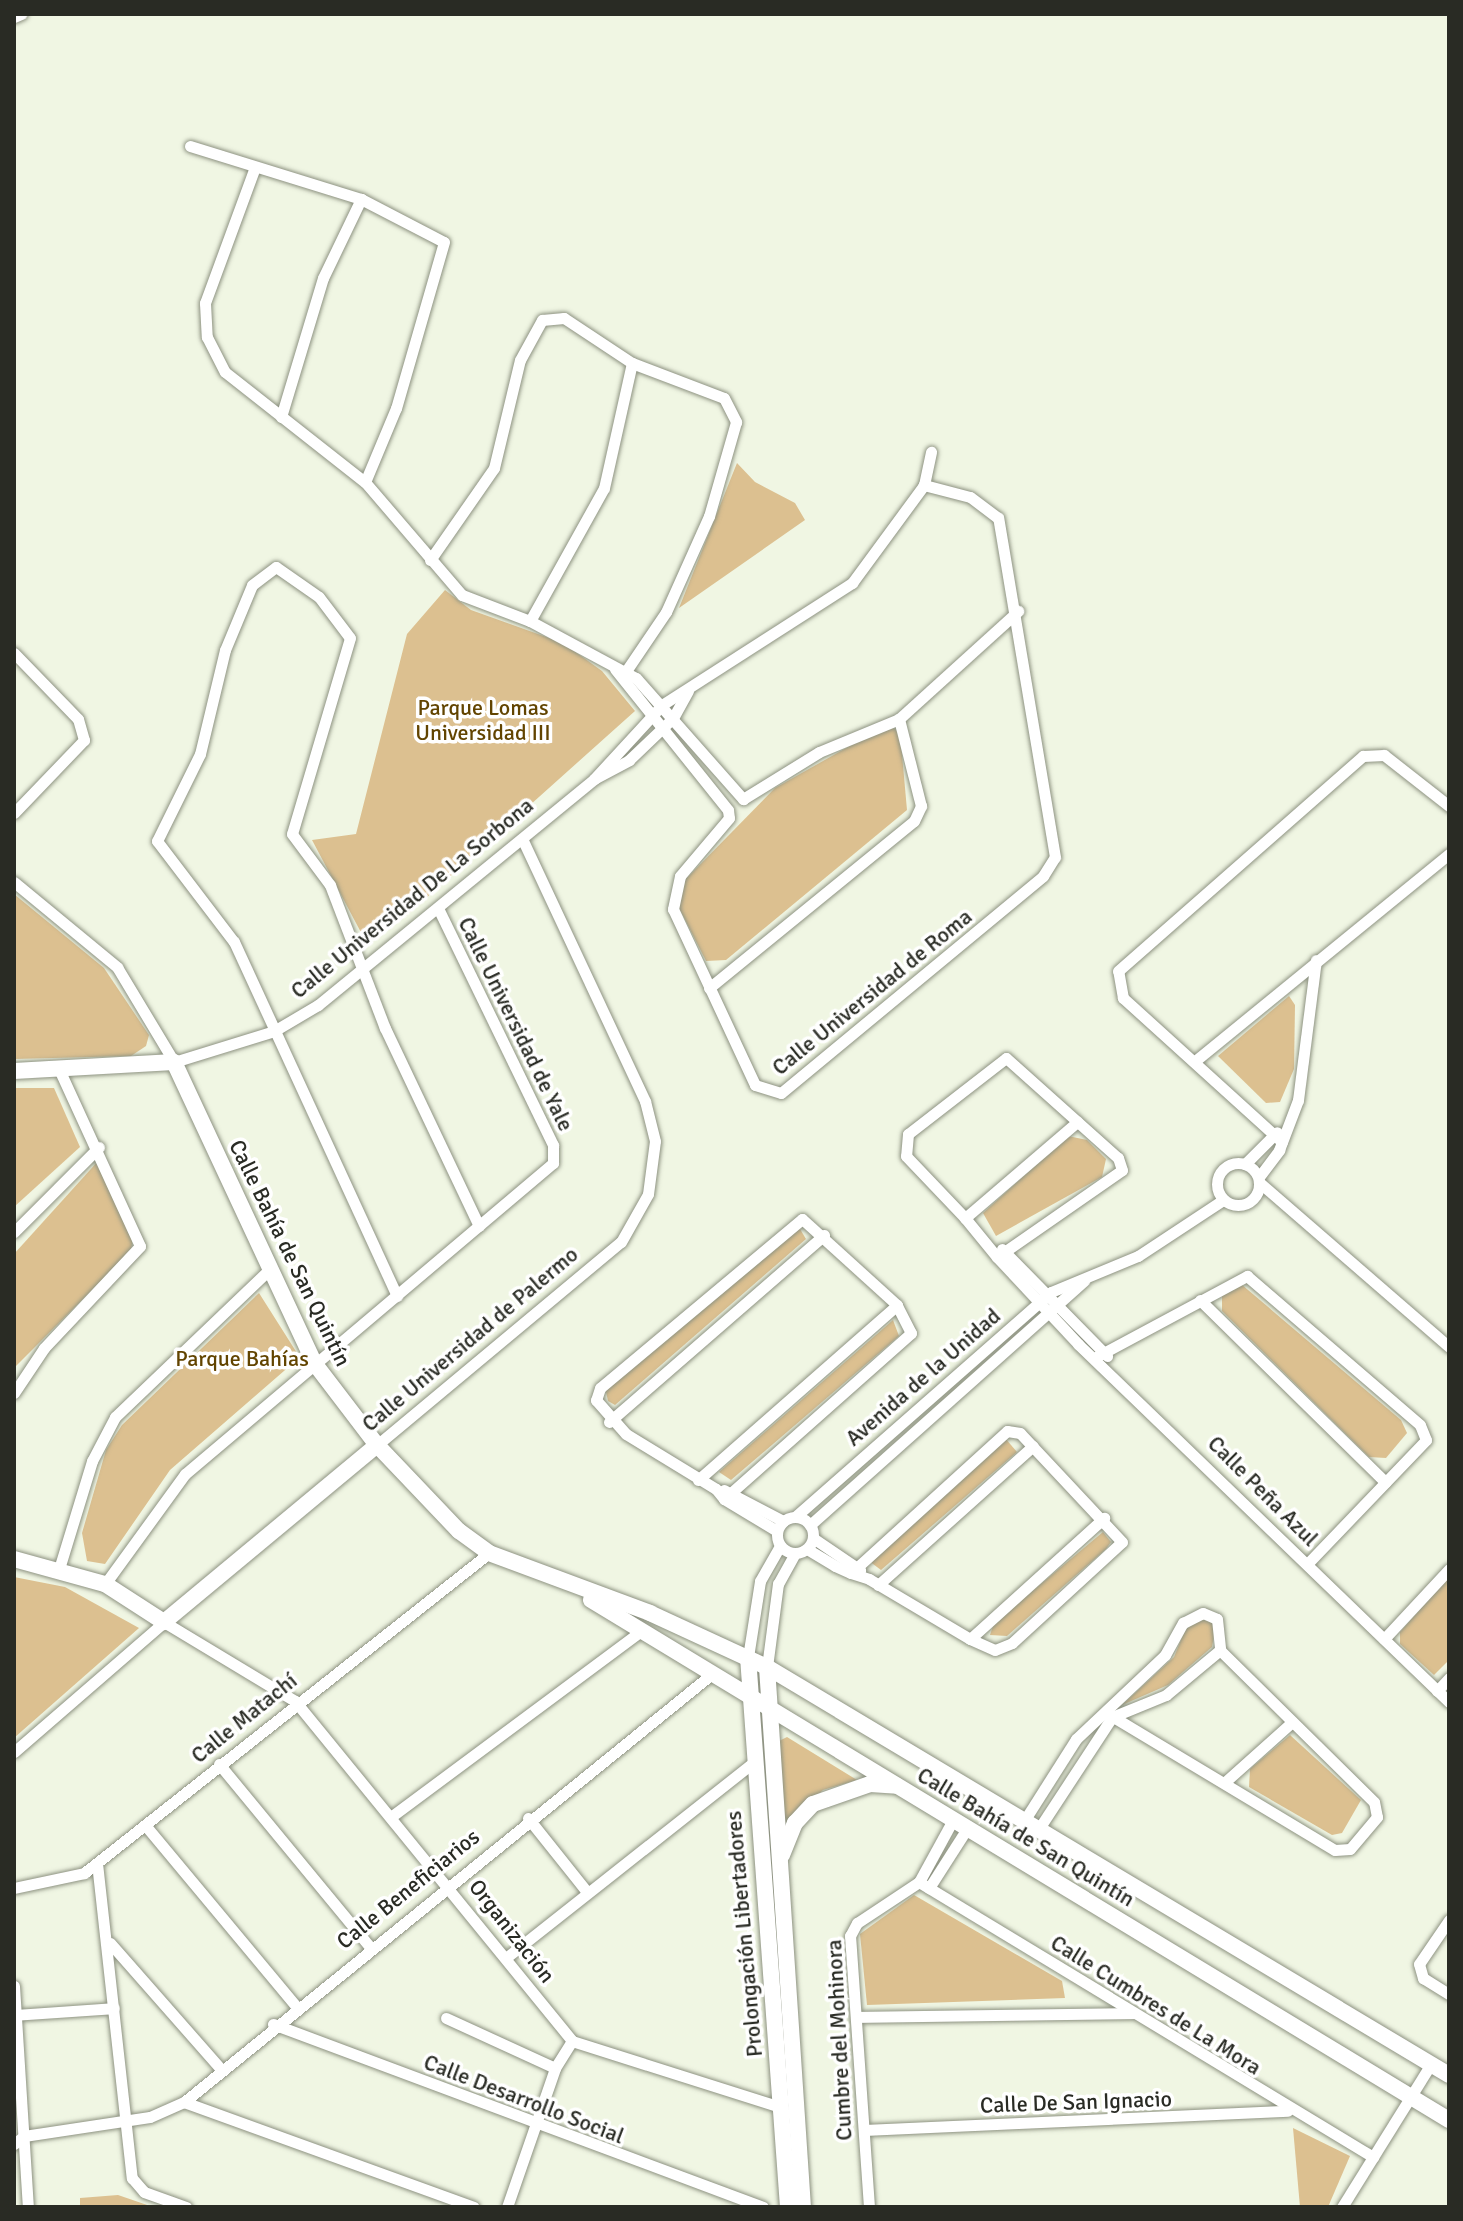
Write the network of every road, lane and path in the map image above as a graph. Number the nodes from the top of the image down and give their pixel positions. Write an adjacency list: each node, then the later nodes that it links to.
1 (21, 14): 2 (street)
2 (14, 17)
3 (190, 146): 4 (street)
4 (255, 167): 5 (street); 7 (street)
5 (361, 199): 7 (street); 9 (street)
6 (632, 363): 11 (street); 13 (street); 15 (street)
7 (281, 417): 9 (street)
8 (931, 452): 10 (street, Calle Universidad De La Sorbona)
9 (365, 482): 11 (street)
10 (924, 485): 12 (street); 16 (street, Calle Universidad De La Sorbona)
11 (430, 560): 13 (street)
12 (1018, 611): 20 (street); 31 (street, Calle Universidad de Roma)
13 (530, 621): 15 (street)
14 (14, 653): 24 (street)
15 (620, 673): 17 (street); 18 (street)
16 (688, 691): 17 (street, Calle Universidad De La Sorbona); 19 (street, Calle Universidad De La Sorbona)
17 (662, 705): 18 (street, Calle Universidad De La Sorbona); 19 (street)
18 (648, 718): 21 (street); 22 (street, Calle Universidad De La Sorbona)
19 (673, 718): 20 (street); 21 (street, Calle Universidad De La Sorbona)
20 (899, 719): 31 (street)
21 (660, 731): 22 (street, Calle Universidad De La Sorbona); 31 (street)
22 (594, 779): 25 (street, Calle Universidad De La Sorbona)
23 (1449, 806): 33 (street)
24 (14, 813)
25 (523, 840): 28 (street, Calle Universidad De La Sorbona); 64 (street, Calle Universidad de Palermo)
26 (1449, 854): 29 (street)
27 (14, 882): 34 (street, Calle Bahía de San Quintín)
28 (438, 908): 30 (street, Calle Universidad De La Sorbona); 44 (street, Calle Universidad de Yale)
29 (1316, 960): 33 (street); 38 (street)
30 (361, 969): 32 (street, Calle Universidad De La Sorbona); 32 (street); 44 (street)
31 (709, 988)
32 (274, 1031): 34 (street, Calle Universidad De La Sorbona); 51 (street)
33 (1195, 1061): 38 (street)
34 (174, 1062): 36 (street, Calle Universidad De La Sorbona); 48 (street, Calle Bahía de San Quintín)
35 (14, 1071): 36 (street, Calle Universidad De La Sorbona)
36 (60, 1071): 39 (street)
37 (1077, 1122): 43 (street); 43 (street); 47 (street)
38 (1278, 1138): 40 (street); 41 (street)
39 (99, 1147): 45 (street); 62 (street)
40 (1245, 1164): 41 (street); 42 (street)
41 (1259, 1180): 42 (street); 57 (street)
42 (1223, 1200): 49 (street, Avenida de la Unidad)
43 (965, 1218): 47 (street)
44 (479, 1226): 51 (street, Calle Universidad de Yale)
45 (14, 1232)
46 (824, 1235): 54 (street); 63 (street); 63 (street)
47 (1002, 1253): 50 (street); 53 (street)
48 (269, 1270): 60 (street, Calle Bahía de San Quintín); 79 (street)
49 (1084, 1281): 50 (street, Avenida de la Unidad); 55 (street, Avenida de la Unidad)
50 (1051, 1292): 53 (street, Avenida de la Unidad); 55 (street)
51 (397, 1296): 60 (street, Calle Universidad de Yale)
52 (1200, 1300): 59 (street); 67 (street); 67 (street)
53 (1039, 1301): 56 (street); 58 (street, Avenida de la Unidad)
54 (897, 1305): 66 (street); 68 (street)
55 (1064, 1305): 56 (street, Avenida de la Unidad); 59 (street)
56 (1052, 1315): 59 (street); 61 (street, Avenida de la Unidad)
57 (1449, 1347)
58 (983, 1350): 61 (street); 69 (street, Avenida de la Unidad)
59 (1099, 1354): 78 (street, Calle Peña Azul)
60 (315, 1364): 64 (street, Calle Bahía de San Quintín); 83 (street, Calle Universidad de Yale)
61 (996, 1364): 71 (street, Avenida de la Unidad)
62 (14, 1393)
63 (609, 1422): 66 (street)
64 (377, 1445): 75 (street, Calle Bahía de San Quintín); 85 (street, Calle Universidad de Palermo)
65 (1033, 1446): 70 (street); 80 (street); 82 (street)
66 (698, 1480): 68 (street)
67 (1385, 1482): 78 (street)
68 (724, 1493): 72 (street)
69 (795, 1517): 71 (street); 72 (street)
70 (1104, 1518): 87 (street); 87 (street)
71 (810, 1525): 73 (street)
72 (780, 1526): 74 (street)
73 (810, 1543): 76 (street); 80 (street)
74 (780, 1546): 76 (street); 90 (street)
75 (489, 1553): 84 (street, Calle Bahía de San Quintín); 96 (street, Calle Matachí)
76 (795, 1553): 91 (street)
77 (14, 1559): 79 (street)
78 (1308, 1563): 88 (street, Calle Peña Azul)
79 (59, 1569): 83 (street)
80 (854, 1569): 82 (street)
81 (1449, 1569): 88 (street)
82 (874, 1582): 87 (street)
83 (105, 1584): 85 (street)
84 (580, 1592): 86 (street, Calle Bahía de San Quintín); 90 (street, Calle Bahía de San Quintín)
85 (164, 1622): 96 (street, Organización); 101 (street, Calle Universidad de Palermo)
86 (638, 1633): 92 (street, Calle Bahía de San Quintín); 106 (street)
87 (970, 1639)
88 (1384, 1639): 94 (street, Calle Peña Azul)
89 (1220, 1650): 99 (street); 99 (street); 100 (street)
90 (748, 1657): 91 (street, Calle Bahía de San Quintín); 95 (street, Prolongación Libertadores)
91 (767, 1667): 98 (street, Prolongación Libertadores); 110 (street, Calle Bahía de San Quintín)
92 (713, 1673): 95 (street, Calle Bahía de San Quintín); 107 (street, Calle Beneficiarios)
93 (1449, 1678): 94 (street)
94 (1437, 1691): 97 (street, Calle Peña Azul)
95 (747, 1694): 98 (street, Calle Bahía de San Quintín); 103 (street, Prolongación Libertadores)
96 (295, 1701): 102 (street, Calle Matachí); 106 (street, Organización)
97 (1449, 1702)
98 (766, 1706): 105 (street, Calle Bahía de San Quintín); 112 (street, Prolongación Libertadores)
99 (1108, 1714): 104 (street); 110 (street)
100 (1292, 1722): 104 (street); 104 (street)
101 (14, 1752)
102 (219, 1764): 109 (street, Calle Matachí); 120 (street)
103 (751, 1764): 113 (street, Prolongación Libertadores); 117 (street)
104 (1225, 1782)
105 (899, 1786): 108 (street, Calle Bahía de San Quintín); 112 (street)
106 (392, 1816): 114 (street, Organización)
107 (528, 1818): 114 (street, Calle Beneficiarios); 117 (street)
108 (961, 1823): 115 (street, Cumbre del Mohinora); 136 (street, Calle Bahía de San Quintín)
109 (145, 1825): 111 (street, Calle Matachí); 124 (street)
110 (1031, 1825): 132 (street, Calle Bahía de San Quintín)
111 (97, 1863): 116 (street, Calle Matachí); 119 (street)
112 (779, 1876): 113 (street); 140 (street, Prolongación Libertadores)
113 (761, 1878): 138 (street, Prolongación Libertadores)
114 (448, 1882): 120 (street, Calle Beneficiarios); 121 (street, Organización)
115 (924, 1885): 126 (street, Calle Cumbres de La Mora); 128 (street, Cumbre del Mohinora)
116 (14, 1888)
117 (587, 1892): 121 (street)
118 (1449, 1920): 123 (street)
119 (110, 1942): 125 (street); 133 (street)
120 (369, 1946): 124 (street, Calle Beneficiarios)
121 (507, 1957): 131 (street, Organización)
122 (14, 1986): 127 (street)
123 (1449, 1994)
124 (296, 2006): 130 (street, Calle Beneficiarios)
125 (114, 2008): 127 (street); 142 (street)
126 (1133, 2013): 128 (street); 139 (street, Calle Cumbres de La Mora)
127 (15, 2014): 145 (street)
128 (857, 2017): 144 (street, Cumbre del Mohinora)
129 (446, 2018): 134 (street)
130 (273, 2024): 133 (street, Calle Beneficiarios); 143 (street, Calle Desarrollo Social)
131 (572, 2041): 134 (street); 138 (street)
132 (1431, 2064): 135 (street, Calle Bahía de San Quintín); 136 (street)
133 (220, 2068): 137 (street, Calle Beneficiarios)
134 (555, 2068): 143 (street)
135 (1449, 2075)
136 (1410, 2095): 141 (street, Calle Bahía de San Quintín); 146 (street)
137 (184, 2102): 142 (street, Calle Beneficiarios); 149 (street)
138 (781, 2107): 140 (street); 152 (street, Prolongación Libertadores)
139 (1289, 2111): 144 (street, Calle De San Ignacio); 146 (street, Calle Cumbres de La Mora)
140 (798, 2115): 153 (street, Prolongación Libertadores)
141 (1449, 2120)
142 (122, 2123): 145 (street, Calle Beneficiarios); 148 (street)
143 (537, 2127): 150 (street); 151 (street, Calle Desarrollo Social)
144 (864, 2130): 154 (street, Cumbre del Mohinora)
145 (19, 2140): 147 (street)
146 (1373, 2157): 155 (street)
147 (28, 2207)
148 (186, 2207)
149 (474, 2207)
150 (507, 2207)
151 (763, 2207)
152 (788, 2207)
153 (803, 2207)
154 (869, 2207)
155 (1342, 2207)

